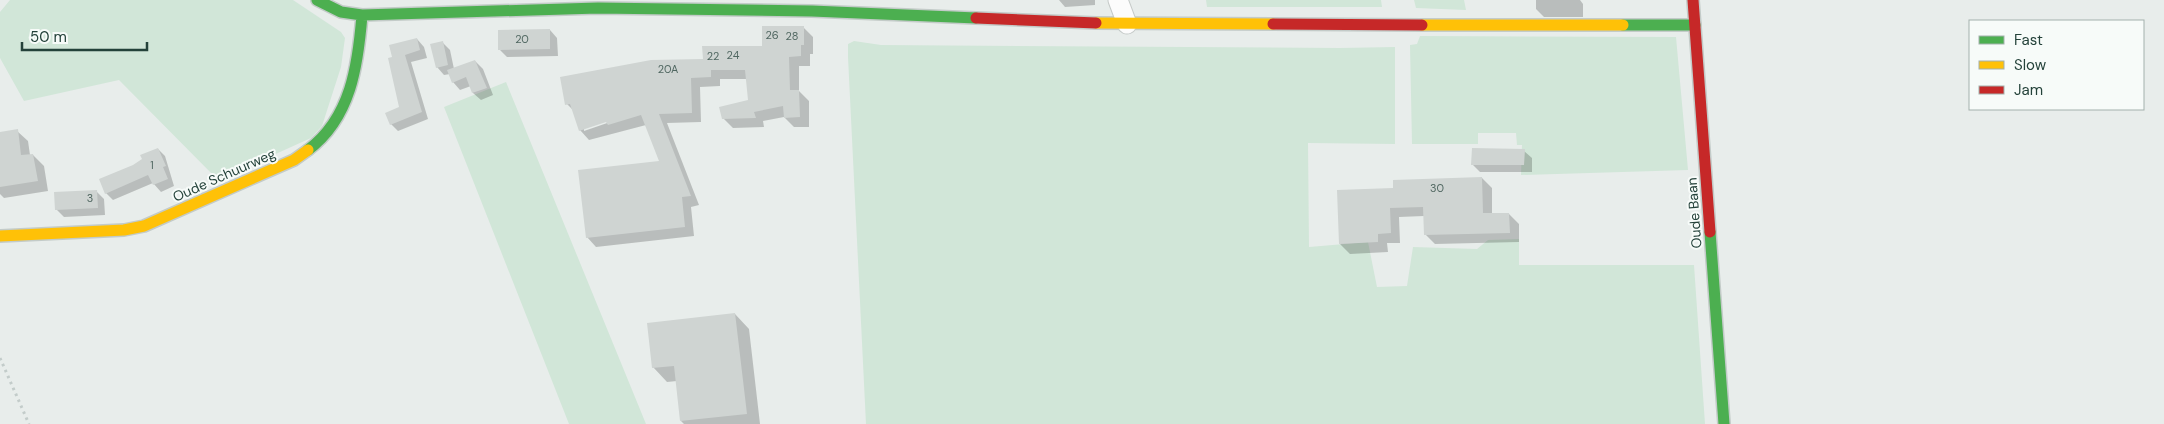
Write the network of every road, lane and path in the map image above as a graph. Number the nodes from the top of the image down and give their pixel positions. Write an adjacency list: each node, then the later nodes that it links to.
1 (317, 0): 4 (street)
2 (1118, 0): 5 (street)
3 (1693, 0): 6 (street, Oude Baan)
4 (362, 15): 5 (street); 7 (street, Oude Schuurweg)
5 (1127, 24): 6 (street)
6 (1695, 25): 10 (street, Oude Baan)
7 (0, 236)
8 (0, 358): 9 (path)
9 (29, 424)
10 (1724, 424)

